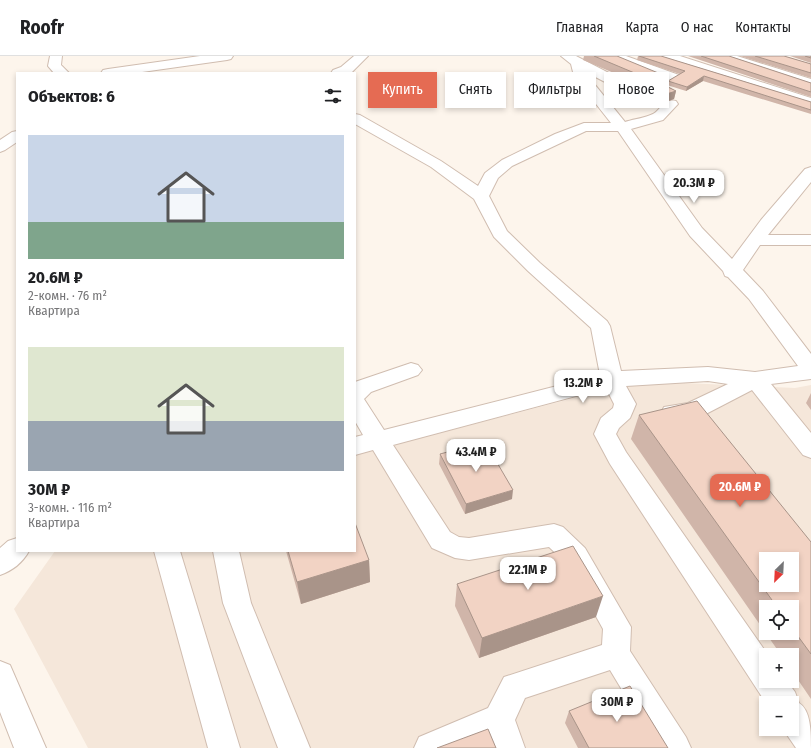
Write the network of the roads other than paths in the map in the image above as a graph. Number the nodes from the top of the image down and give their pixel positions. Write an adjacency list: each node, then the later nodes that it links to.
1 (56, 56): 8 (street)
2 (227, 56): 9 (street)
3 (362, 56): 10 (street)
4 (614, 56): 12 (street)
5 (667, 56): 14 (street)
6 (724, 56): 13 (street)
7 (572, 59): 11 (street); 17 (street)
8 (61, 72)
9 (115, 72)
10 (341, 72)
11 (604, 76)
12 (674, 78)
13 (811, 83)
14 (811, 102)
15 (671, 104): 17 (street)
16 (356, 119): 21 (street)
17 (622, 127): 21 (street); 24 (street)
18 (16, 137): 19 (street)
19 (0, 147)
20 (811, 172): 22 (street)
21 (481, 196): 27 (street)
22 (755, 240): 23 (street); 24 (street)
23 (811, 240)
24 (732, 272): 26 (street)
25 (411, 370): 29 (street)
26 (811, 370): 28 (street)
27 (612, 379): 28 (street); 31 (street); 32 (street)
28 (754, 379): 31 (street); 33 (street)
29 (356, 394)
30 (356, 408): 32 (street)
31 (636, 416): 39 (street)
32 (362, 441): 38 (street)
33 (811, 449)
34 (16, 550): 37 (street)
35 (167, 552): 45 (street)
36 (226, 552): 46 (street)
37 (0, 564)
38 (616, 654): 41 (street); 49 (street)
39 (759, 667)
40 (0, 675): 44 (street)
41 (499, 719): 47 (street); 48 (street)
42 (799, 725): 43 (street)
43 (811, 743)
44 (30, 748)
45 (224, 748)
46 (294, 748)
47 (430, 748)
48 (509, 748)
49 (675, 748)

